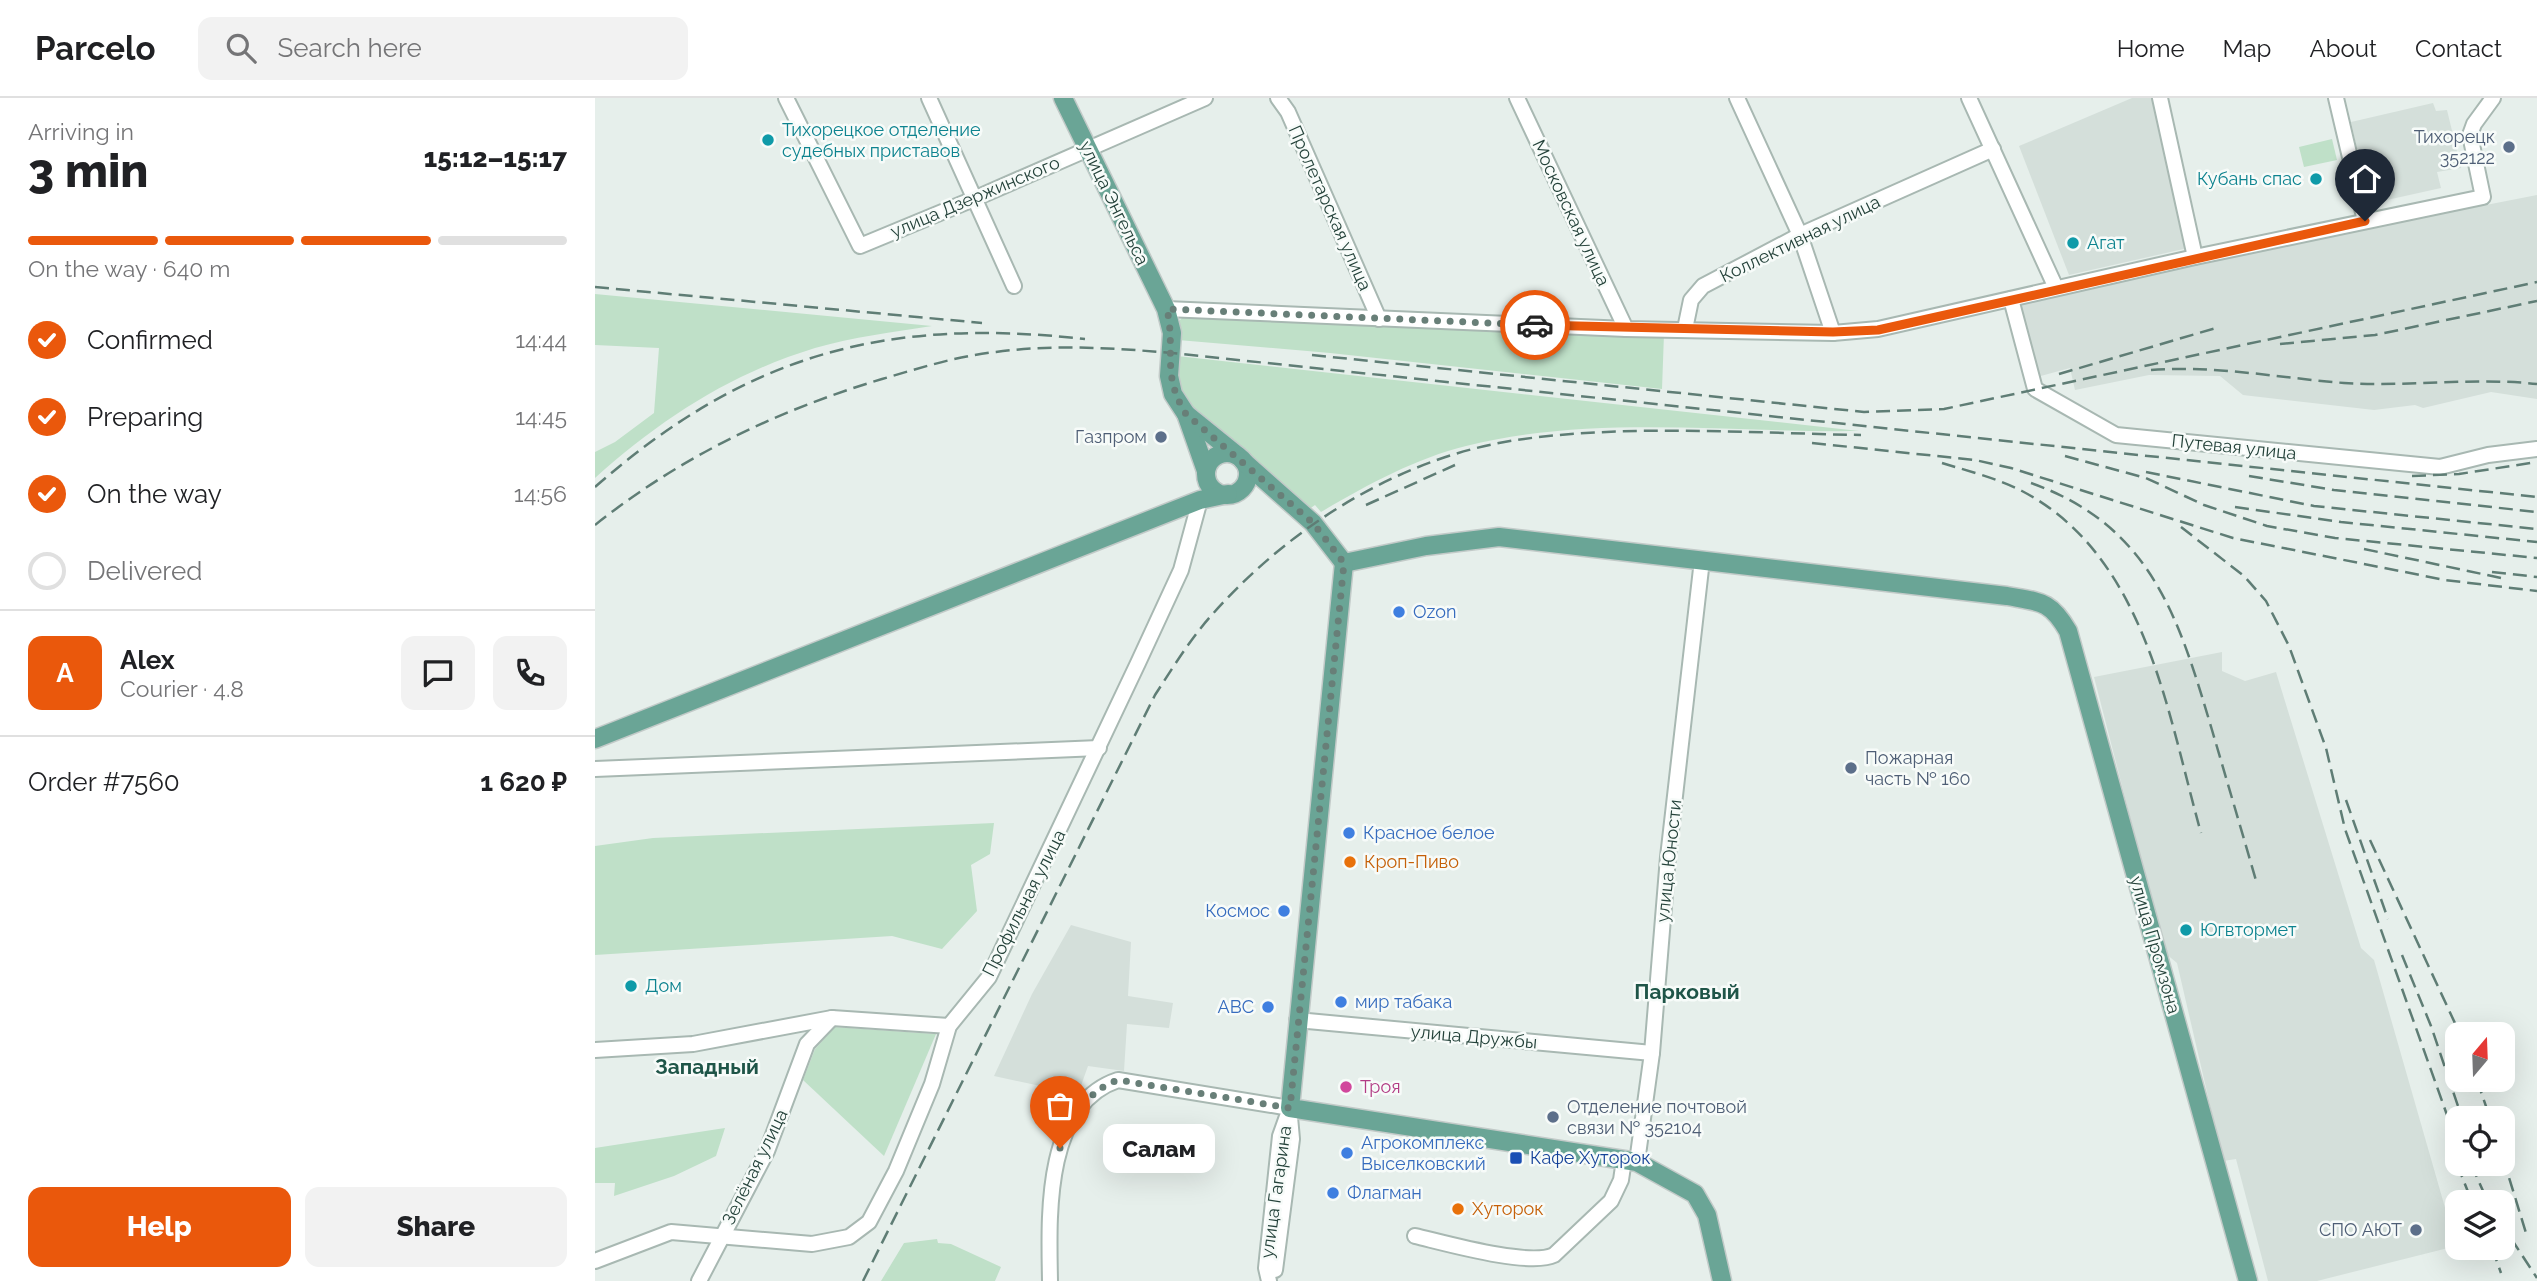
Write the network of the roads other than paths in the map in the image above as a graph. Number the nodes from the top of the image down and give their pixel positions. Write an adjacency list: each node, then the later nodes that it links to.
1 (786, 98): 14 (street, улица Дзержинского)
2 (929, 98): 14 (street)
3 (1063, 98): 12 (main road, улица Энгельса)
4 (1205, 98): 12 (street, улица Дзержинского)
5 (1278, 98): 22 (street, Пролетарская улица)
6 (1517, 98): 23 (street, Московская улица)
7 (1737, 98): 16 (street)
8 (1969, 98): 13 (street)
9 (2160, 98): 17 (street)
10 (2336, 98): 15 (street)
11 (2493, 98): 15 (street)
12 (1087, 149): 14 (street, улица Дзержинского); 21 (main road, улица Энгельса)
13 (1993, 149): 16 (street, Коллективная улица); 19 (street)
14 (976, 198): 18 (street)
15 (2365, 221): 17 (street)
16 (1800, 235): 24 (street, Коллективная улица); 25 (street)
17 (2195, 257): 19 (street)
18 (1014, 286)
19 (2056, 288): 20 (street)
20 (2011, 299): 25 (street); 27 (street, Путевая улица)
21 (1167, 309): 22 (street); 26 (main road, улица Энгельса)
22 (1380, 319): 23 (street)
23 (1626, 328): 24 (street)
24 (1685, 329): 25 (street)
25 (1833, 332)
26 (1186, 414): 28 (main road); 29 (main road, улица Энгельса)
27 (2537, 449)
28 (1241, 459): 29 (main road); 30 (main road); 31 (main road)
29 (1207, 476): 31 (main road); 32 (main road)
30 (1273, 489): 31 (main road); 34 (main road)
31 (1230, 494): 32 (main road)
32 (1200, 500): 35 (main road); 36 (street, Профильная улица)
33 (1702, 560): 34 (main road); 42 (street, улица Юности); 52 (main road, улица Промзона)
34 (1344, 563): 39 (main road, улица Гагарина)
35 (595, 739)
36 (1099, 748): 37 (street); 40 (street, Профильная улица)
37 (595, 769)
38 (832, 1018): 40 (street); 41 (street); 45 (street, Зелёная улица)
39 (1297, 1020): 42 (street, улица Дружбы); 43 (main road, улица Гагарина)
40 (949, 1026): 45 (street, Профильная улица)
41 (595, 1050)
42 (1652, 1053): 44 (street, улица Юности)
43 (1290, 1108): 44 (main road); 48 (street, улица Гагарина); 50 (street)
44 (1630, 1161): 46 (street, улица Юности); 51 (main road)
45 (721, 1236): 47 (street); 49 (street, Зелёная улица)
46 (1415, 1236)
47 (595, 1261)
48 (1270, 1278)
49 (699, 1281)
50 (1050, 1281)
51 (1722, 1281)
52 (2248, 1281)

